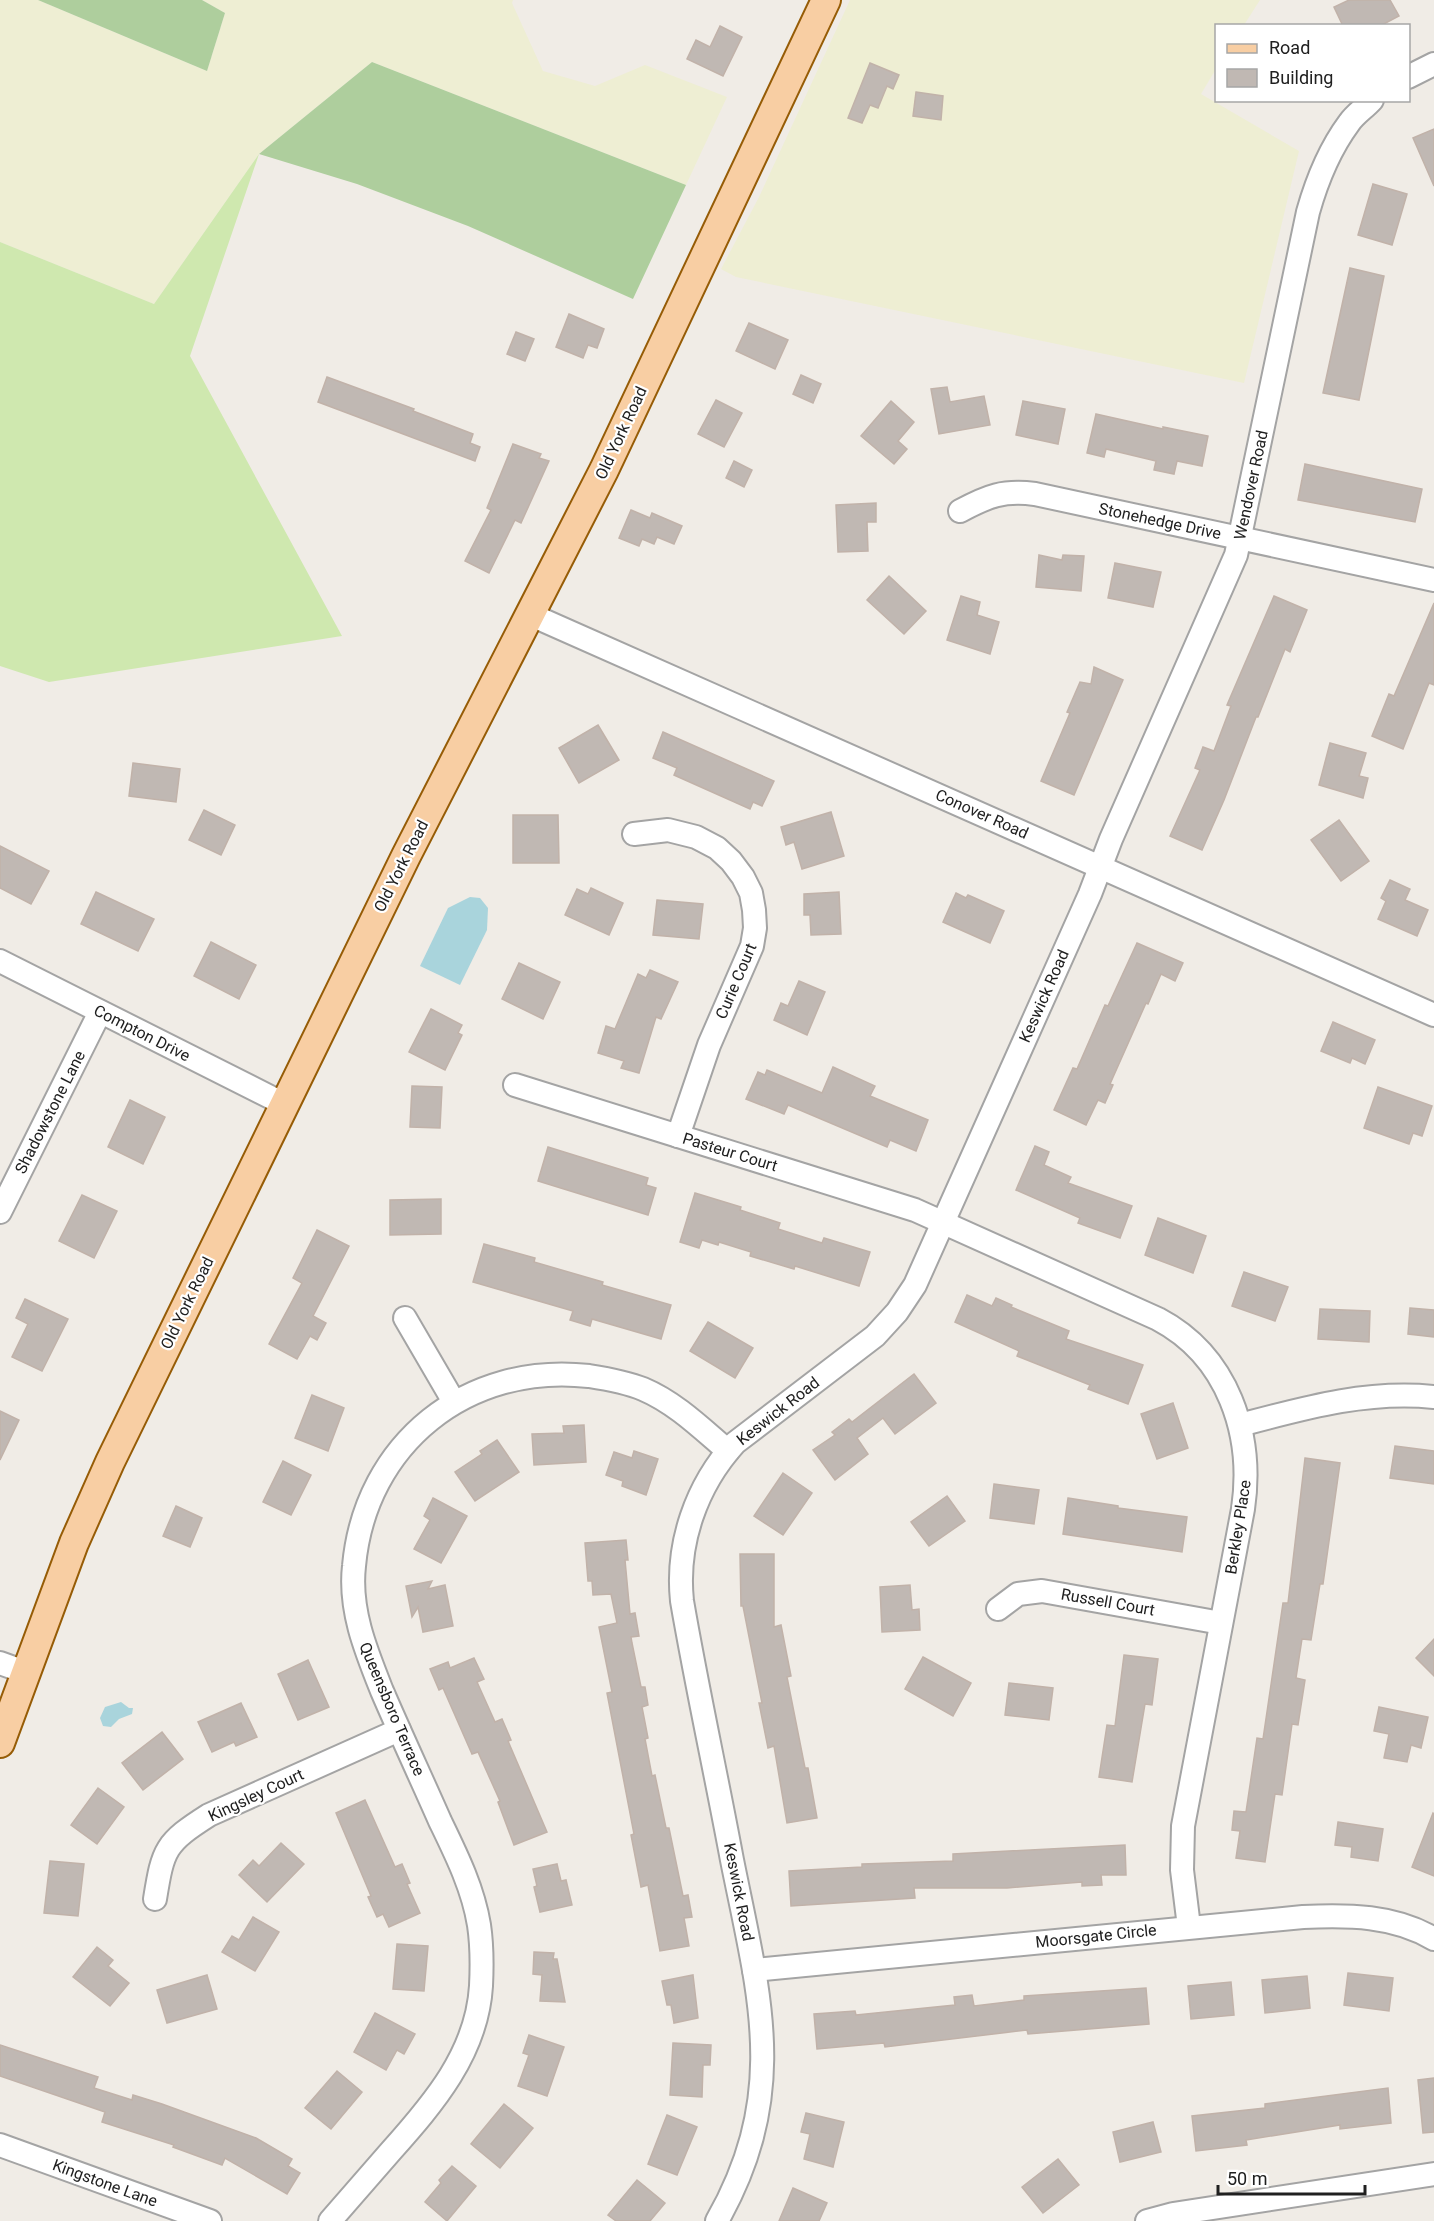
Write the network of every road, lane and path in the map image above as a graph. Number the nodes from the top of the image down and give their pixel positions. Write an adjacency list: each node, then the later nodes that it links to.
1 (826, 0): 8 (main road, Old York Road)
2 (1434, 64): 3 (street)
3 (1410, 76)
4 (1370, 102): 6 (street, Wendover Road)
5 (960, 511): 6 (street, Stonehedge Drive)
6 (1240, 538): 7 (street, Stonehedge Drive); 10 (street, Wendover Road)
7 (1434, 580)
8 (529, 614): 10 (street, Conover Road); 15 (main road, Old York Road)
9 (634, 834): 16 (street, Curie Court)
10 (1100, 866): 13 (street, Conover Road); 18 (street, Keswick Road)
11 (0, 961): 12 (street, Compton Drive)
12 (100, 1012): 15 (street, Compton Drive); 17 (street, Shadowstone Lane)
13 (1434, 1015)
14 (515, 1085): 16 (street, Pasteur Court)
15 (284, 1104): 26 (main road, Old York Road)
16 (678, 1136): 18 (street, Pasteur Court)
17 (0, 1212)
18 (943, 1222): 22 (street, Berkley Place); 23 (street, Keswick Road)
19 (405, 1318): 21 (street)
20 (1434, 1397): 22 (street)
21 (454, 1402): 23 (street, Queensboro Terrace); 27 (street, Queensboro Terrace)
22 (1240, 1425): 25 (street, Berkley Place)
23 (728, 1451): 32 (street, Keswick Road)
24 (998, 1609): 25 (street, Russell Court)
25 (1221, 1623): 30 (street, Berkley Place)
26 (13, 1668): 28 (main road, Old York Road)
27 (399, 1730): 29 (street, Kingsley Court); 36 (street, Queensboro Terrace)
28 (0, 1743)
29 (155, 1899)
30 (1189, 1927): 31 (street, Moorsgate Circle); 32 (street, Moorsgate Circle)
31 (1434, 1939)
32 (754, 1970): 37 (street, Keswick Road)
33 (0, 2145): 35 (street, Kingstone Lane)
34 (1434, 2175): 38 (street)
35 (210, 2221)
36 (330, 2221)
37 (717, 2221)
38 (1147, 2221)

